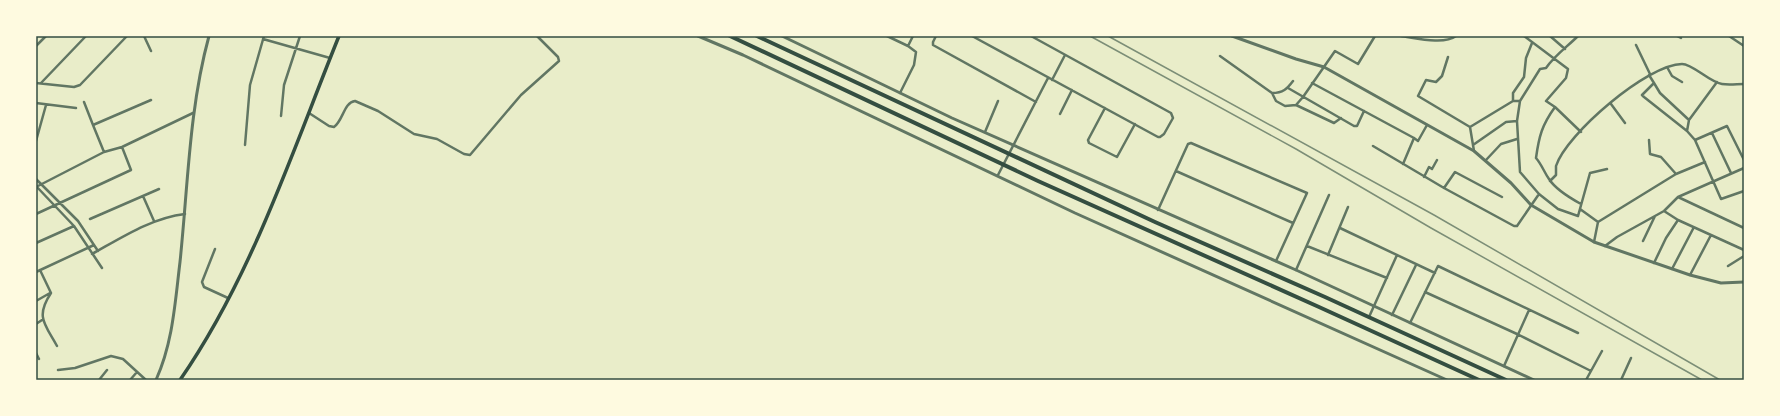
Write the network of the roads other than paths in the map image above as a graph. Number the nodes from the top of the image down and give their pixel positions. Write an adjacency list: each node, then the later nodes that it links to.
1 (45, 36): 31 (street)
2 (86, 36): 51 (street)
3 (127, 36): 51 (street)
4 (144, 36): 36 (street)
5 (209, 36): 74 (street)
6 (300, 36): 34 (street)
7 (339, 36): 40 (main road)
8 (537, 36): 75 (street)
9 (698, 36): 114 (street)
10 (730, 36): 108 (main road)
11 (757, 36): 102 (main road)
12 (782, 36): 57 (street)
13 (887, 36): 32 (street)
14 (913, 36): 32 (street)
15 (936, 36): 65 (street)
16 (972, 36): 45 (street)
17 (1031, 36): 37 (street)
18 (1232, 36): 42 (street)
19 (1375, 36): 42 (street)
20 (1401, 36): 21 (street)
21 (1456, 36)
22 (1524, 36): 29 (street)
23 (1550, 36): 35 (street)
24 (1677, 36): 28 (street)
25 (1729, 36): 33 (street)
26 (1576, 37): 35 (street)
27 (263, 38): 34 (street); 95 (street)
28 (1681, 38)
29 (1532, 43): 41 (street); 62 (street)
30 (1636, 45): 44 (street)
31 (36, 46)
32 (908, 46): 57 (street)
33 (1744, 46)
34 (295, 48): 40 (street); 77 (street)
35 (1565, 49): 41 (street)
36 (151, 51)
37 (1065, 55): 46 (street); 82 (street)
38 (1220, 56): 58 (street)
39 (1448, 57): 85 (street)
40 (330, 58): 75 (main road)
41 (1553, 58): 63 (street); 70 (street)
42 (1324, 67): 52 (street); 83 (street)
43 (1667, 67): 44 (street); 48 (street); 49 (street)
44 (1650, 75): 53 (street); 67 (street)
45 (1048, 78): 46 (street); 65 (street)
46 (1052, 80): 56 (street)
47 (1294, 81): 55 (street)
48 (1682, 82)
49 (1717, 82): 54 (street); 79 (street)
50 (36, 83): 51 (street)
51 (41, 83)
52 (1312, 83): 59 (street); 73 (street)
53 (1654, 83): 79 (street); 86 (street)
54 (1744, 84)
55 (1288, 88): 58 (street); 59 (street)
56 (1072, 90): 72 (street); 76 (street)
57 (900, 93): 87 (street)
58 (1272, 93): 69 (street)
59 (1304, 97): 69 (street); 78 (street)
60 (151, 100): 84 (street)
61 (998, 101): 87 (street)
62 (1513, 101): 63 (street); 85 (street)
63 (1520, 101): 80 (street)
64 (84, 102): 84 (street)
65 (1036, 102): 96 (street)
66 (36, 103): 68 (street)
67 (1610, 104): 81 (street); 88 (street)
68 (46, 105): 71 (street); 94 (street)
69 (1296, 105): 78 (street)
70 (1555, 107): 88 (street); 117 (street)
71 (76, 108)
72 (1105, 108): 82 (street); 82 (street)
73 (1364, 111): 78 (street); 90 (street)
74 (193, 113): 97 (street); 138 (street)
75 (308, 113): 179 (main road)
76 (1060, 114)
77 (281, 116)
78 (1341, 118)
79 (1689, 120): 86 (street)
80 (1517, 121): 91 (street); 99 (street)
81 (1625, 123)
82 (1135, 124)
83 (1428, 124): 90 (street); 100 (street)
84 (93, 125): 101 (street)
85 (1470, 128): 99 (street)
86 (1687, 131): 93 (street)
87 (985, 132): 96 (street)
88 (1581, 132): 117 (street)
89 (1712, 133): 93 (street); 105 (street); 112 (street)
90 (1414, 138): 107 (street)
91 (1518, 138): 104 (street); 124 (street)
92 (1649, 140): 113 (street)
93 (1696, 140): 106 (street)
94 (36, 142)
95 (245, 144)
96 (1014, 145): 102 (street); 135 (street)
97 (122, 146): 101 (street); 129 (street)
98 (1373, 146): 107 (street)
99 (1473, 146): 100 (street)
100 (1474, 151): 104 (street)
101 (104, 152): 119 (street)
102 (1009, 154): 108 (street); 184 (main road)
103 (1437, 160): 115 (street)
104 (1486, 160): 132 (street)
105 (1744, 160)
106 (1705, 162): 113 (street); 118 (street)
107 (1403, 164): 115 (street)
108 (1003, 165): 114 (street); 206 (main road)
109 (1744, 168): 112 (street)
110 (1607, 169): 130 (street)
111 (1176, 171): 135 (street); 144 (street); 144 (street)
112 (1731, 173): 118 (street)
113 (1676, 174): 143 (street)
114 (998, 176): 205 (street)
115 (1424, 177): 121 (street)
116 (36, 179): 119 (street)
117 (1550, 180): 130 (street)
118 (1714, 181): 123 (street); 128 (street)
119 (42, 184): 120 (street); 129 (street)
120 (36, 187): 131 (street)
121 (1444, 188): 127 (street); 132 (street)
122 (159, 189): 126 (street)
123 (1744, 192)
124 (1540, 194): 132 (street); 134 (street)
125 (1329, 195): 154 (street)
126 (143, 196): 140 (street); 142 (street)
127 (1502, 197)
128 (1678, 197): 136 (street); 148 (street)
129 (60, 202): 131 (street); 153 (street)
130 (1581, 204): 134 (street)
131 (55, 205): 137 (street); 145 (street)
132 (1531, 205): 151 (street)
133 (1348, 207): 147 (street)
134 (1580, 209): 143 (street)
135 (1158, 210): 164 (street)
136 (1664, 211): 139 (street); 141 (street)
137 (36, 214)
138 (185, 214): 142 (street); 203 (street)
139 (1655, 216): 150 (street); 155 (street)
140 (90, 219)
141 (1678, 220): 146 (street); 165 (street)
142 (154, 221): 159 (street)
143 (1598, 222): 151 (street)
144 (1293, 223): 164 (street)
145 (74, 226): 152 (street); 156 (street)
146 (1694, 227): 149 (street); 171 (street)
147 (1340, 228): 161 (street); 162 (street)
148 (1744, 228)
149 (1711, 235): 158 (street); 174 (street)
150 (1643, 241)
151 (1594, 242): 155 (street)
152 (36, 243)
153 (94, 245): 156 (street); 159 (street)
154 (1307, 246): 161 (street); 170 (street)
155 (1605, 246): 165 (street)
156 (89, 248): 160 (street); 169 (street)
157 (215, 248): 179 (street)
158 (1744, 250)
159 (98, 251): 160 (street)
160 (92, 254): 168 (street)
161 (1328, 255): 175 (street)
162 (1397, 255): 166 (street); 175 (street)
163 (1744, 256): 167 (street)
164 (1276, 262): 170 (street)
165 (1653, 264): 171 (street)
166 (1416, 265): 173 (street); 183 (street)
167 (1728, 266)
168 (102, 268)
169 (40, 270): 172 (street); 178 (street)
170 (1296, 270): 181 (street)
171 (1672, 270): 174 (street)
172 (36, 272)
173 (1435, 273): 177 (street); 182 (street)
174 (1690, 275): 176 (street)
175 (1387, 278): 181 (street)
176 (1744, 282)
177 (1425, 292): 186 (street); 189 (street)
178 (50, 293): 180 (street); 185 (street)
179 (228, 298): 204 (main road)
180 (36, 301)
181 (1374, 307): 183 (street); 184 (street)
182 (1529, 310): 188 (street); 189 (street)
183 (1392, 315): 186 (street)
184 (1369, 316): 207 (main road)
185 (42, 320): 187 (street); 190 (street)
186 (1410, 323): 195 (street)
187 (36, 324)
188 (1578, 333)
189 (1517, 334): 195 (street); 198 (street)
190 (57, 346)
191 (1602, 351): 198 (street)
192 (36, 353): 194 (street)
193 (1631, 358): 210 (street)
194 (39, 359)
195 (1503, 366): 208 (street)
196 (58, 370): 199 (street)
197 (107, 370): 200 (street)
198 (1591, 371): 209 (street)
199 (136, 372): 201 (street); 202 (street)
200 (99, 380)
201 (130, 380)
202 (146, 380)
203 (156, 380)
204 (180, 380)
205 (1447, 380)
206 (1479, 380)
207 (1506, 380)
208 (1534, 380)
209 (1586, 380)
210 (1621, 380)

